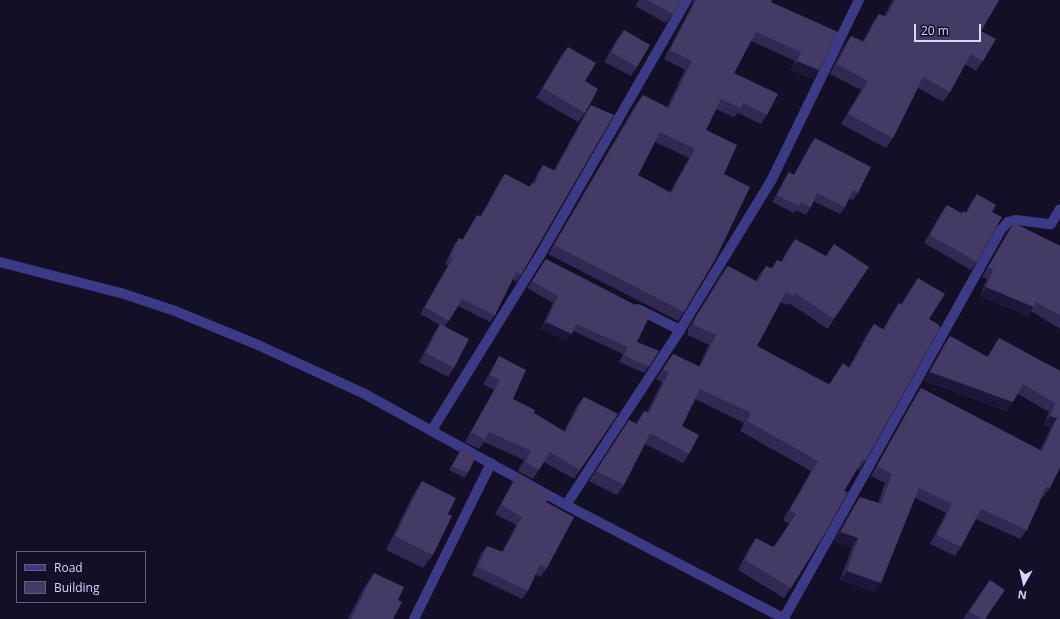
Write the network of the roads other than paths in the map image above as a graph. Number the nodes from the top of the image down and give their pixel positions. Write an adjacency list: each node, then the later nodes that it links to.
1 (687, 0): 7 (street)
2 (859, 0): 6 (street)
3 (1060, 209): 11 (street)
4 (0, 262): 7 (street)
5 (630, 304): 6 (street)
6 (680, 330): 9 (street)
7 (432, 430): 8 (street)
8 (491, 463): 9 (street); 10 (street)
9 (566, 505): 11 (street)
10 (414, 619)
11 (785, 619)

